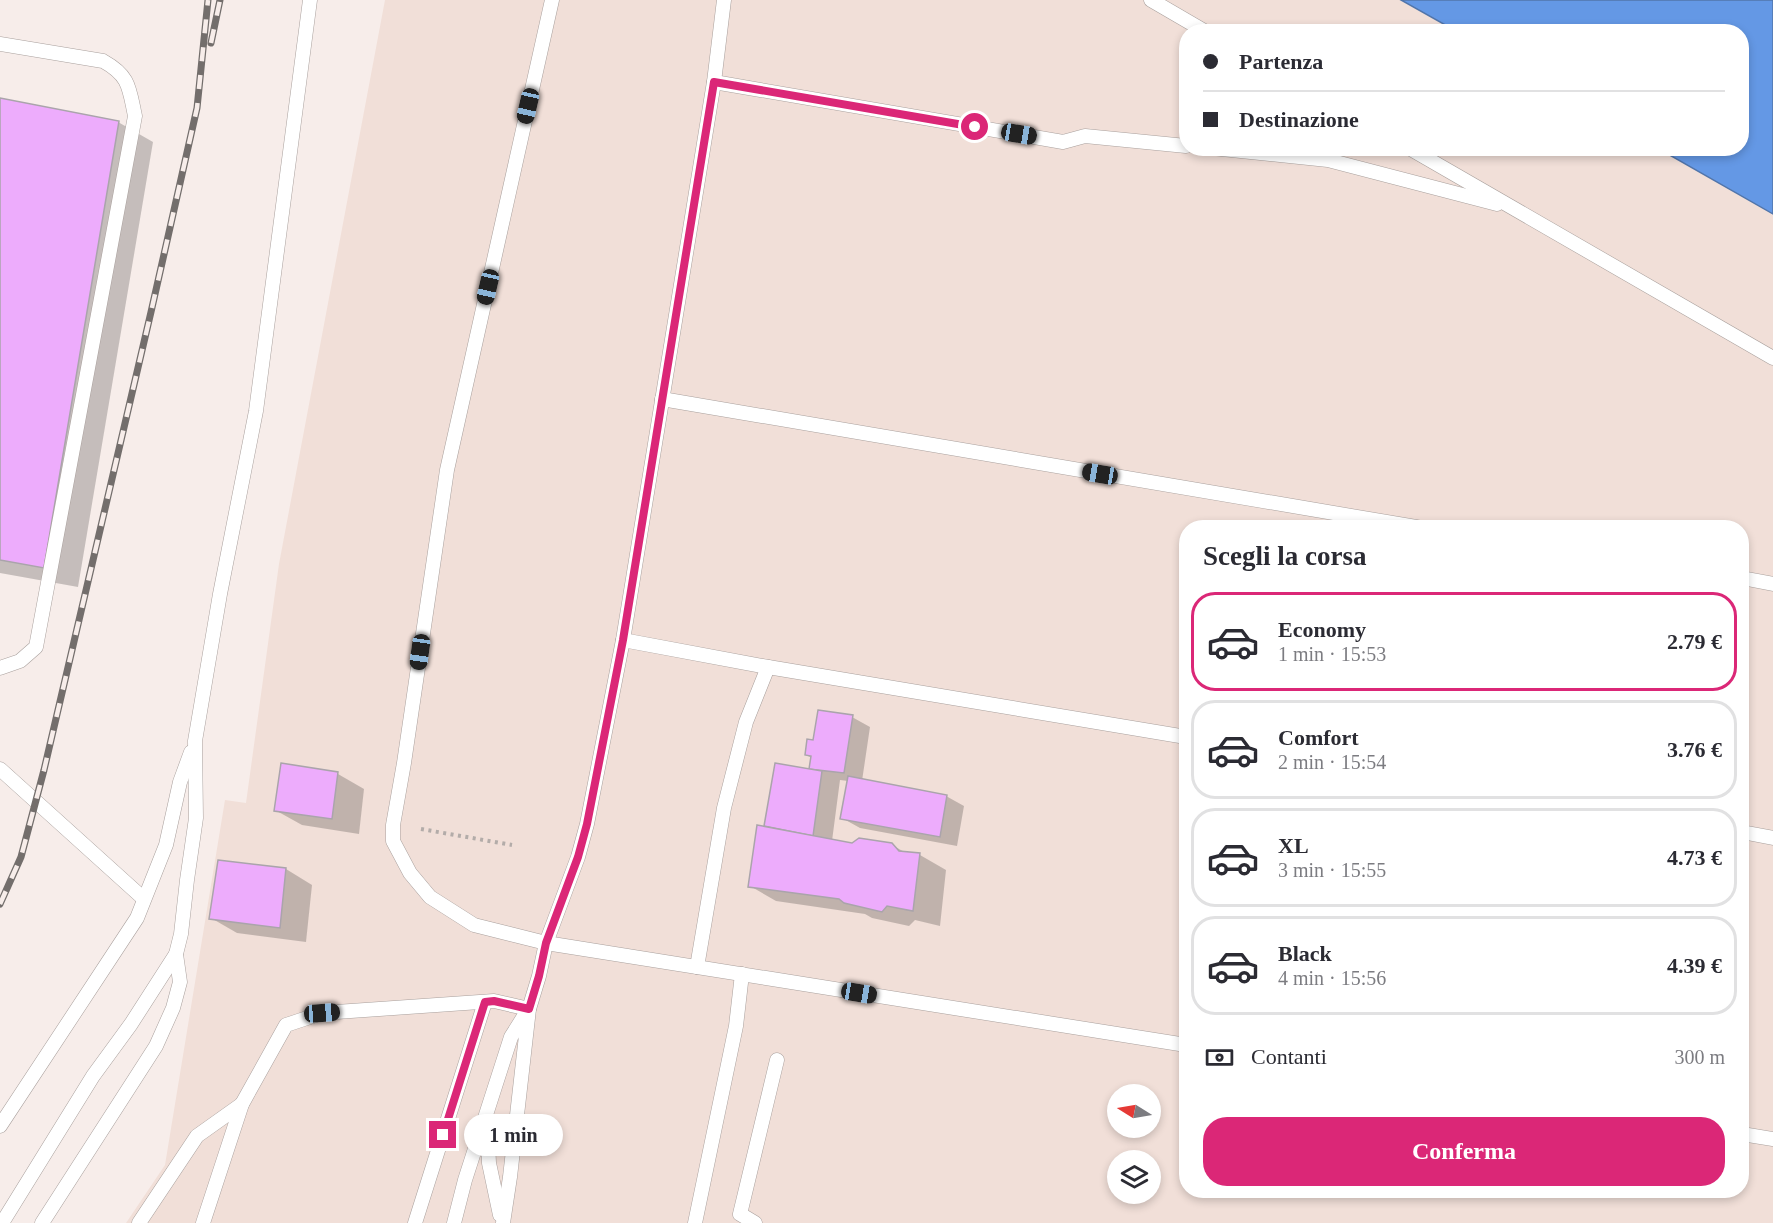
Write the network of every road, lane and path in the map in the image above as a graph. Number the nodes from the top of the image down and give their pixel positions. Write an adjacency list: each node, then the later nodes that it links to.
1 (310, 0): 21 (lane)
2 (552, 0): 28 (lane)
3 (724, 0): 7 (lane)
4 (1151, 0): 5 (lane)
5 (1192, 24)
6 (0, 44): 19 (lane)
7 (714, 82): 8 (lane); 13 (lane)
8 (1179, 145)
9 (1289, 156): 11 (lane)
10 (1423, 156): 11 (lane)
11 (1513, 208): 12 (lane)
12 (1773, 358)
13 (662, 399): 14 (lane); 17 (lane)
14 (1375, 520)
15 (1749, 579): 16 (lane)
16 (1773, 584)
17 (623, 640): 18 (lane); 28 (lane)
18 (768, 667): 20 (lane); 30 (lane)
19 (0, 668)
20 (1179, 735)
21 (195, 741): 27 (lane); 29 (lane)
22 (0, 769): 27 (lane)
23 (421, 829): 26 (path)
24 (1749, 833): 25 (lane)
25 (1773, 838)
26 (512, 845)
27 (144, 899): 38 (lane)
28 (546, 943): 30 (lane); 33 (lane)
29 (176, 954): 41 (lane); 42 (lane)
30 (697, 967): 31 (lane)
31 (742, 974): 34 (lane); 48 (lane)
32 (485, 1002): 33 (lane); 36 (lane); 45 (lane)
33 (529, 1009): 37 (lane); 47 (lane)
34 (1179, 1044)
35 (777, 1060): 49 (lane)
36 (242, 1104): 43 (lane); 44 (lane)
37 (486, 1114): 46 (lane); 47 (lane)
38 (0, 1126)
39 (1749, 1135): 40 (lane)
40 (1773, 1139)
41 (2, 1223)
42 (42, 1223)
43 (139, 1223)
44 (203, 1223)
45 (415, 1223)
46 (454, 1223)
47 (502, 1223)
48 (695, 1223)
49 (755, 1223)

